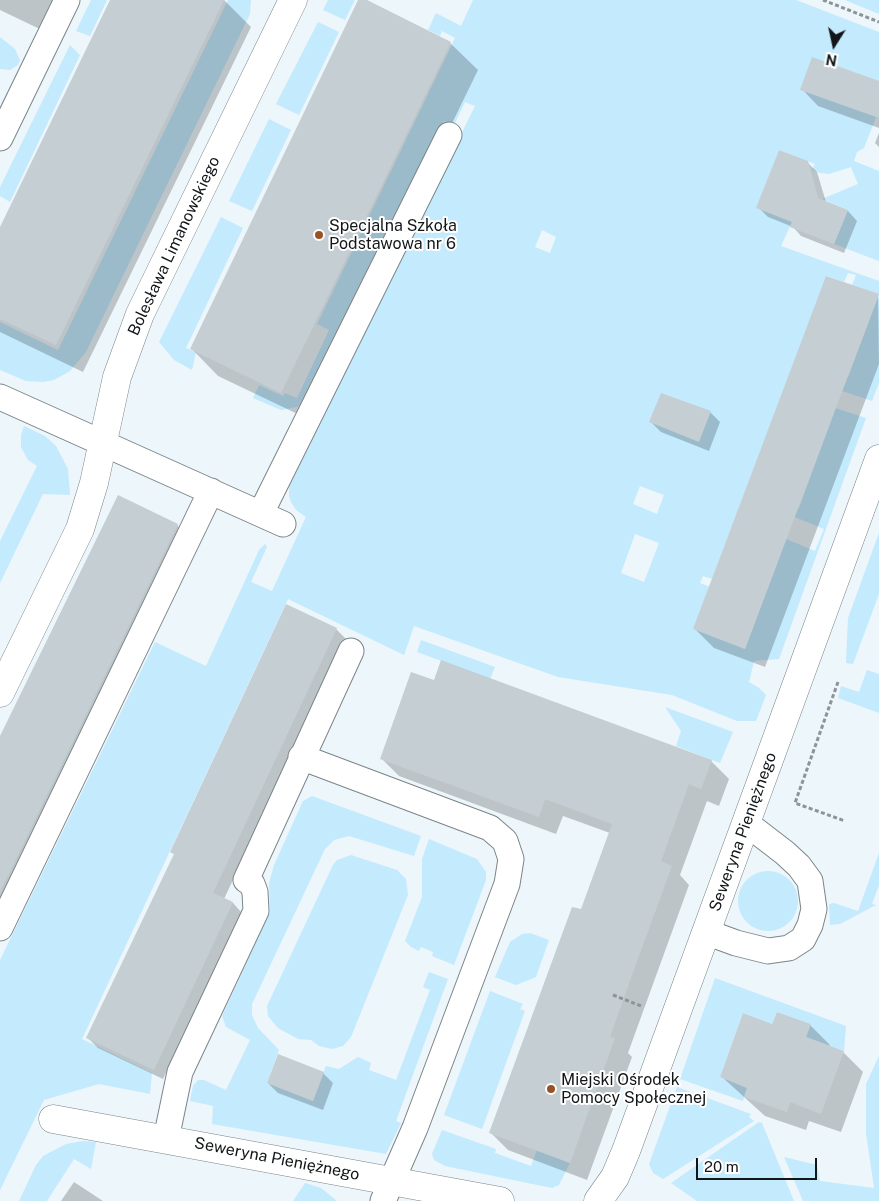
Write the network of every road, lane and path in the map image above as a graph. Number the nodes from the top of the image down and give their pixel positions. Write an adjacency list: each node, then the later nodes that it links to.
1 (67, 0): 6 (lane)
2 (293, 0): 8 (street, Bolesława Limanowskiego)
3 (823, 0): 4 (path)
4 (879, 22)
5 (449, 135): 11 (lane)
6 (0, 138)
7 (0, 397): 8 (lane)
8 (102, 441): 10 (lane); 14 (street, Bolesława Limanowskiego)
9 (879, 459): 16 (street, Seweryna Pieniężnego)
10 (211, 491): 11 (lane); 17 (lane)
11 (261, 513): 12 (lane)
12 (283, 524)
13 (351, 651): 15 (lane)
14 (0, 694)
15 (301, 756): 22 (lane); 23 (lane)
16 (746, 823): 18 (street, Seweryna Pieniężnego); 18 (lane)
17 (0, 928)
18 (706, 932): 25 (street, Seweryna Pieniężnego)
19 (613, 995): 20 (path)
20 (643, 1007)
21 (53, 1119): 22 (street, Seweryna Pieniężnego)
22 (166, 1139): 23 (street, Seweryna Pieniężnego)
23 (388, 1191): 24 (street, Seweryna Pieniężnego)
24 (500, 1201)
25 (598, 1201)

